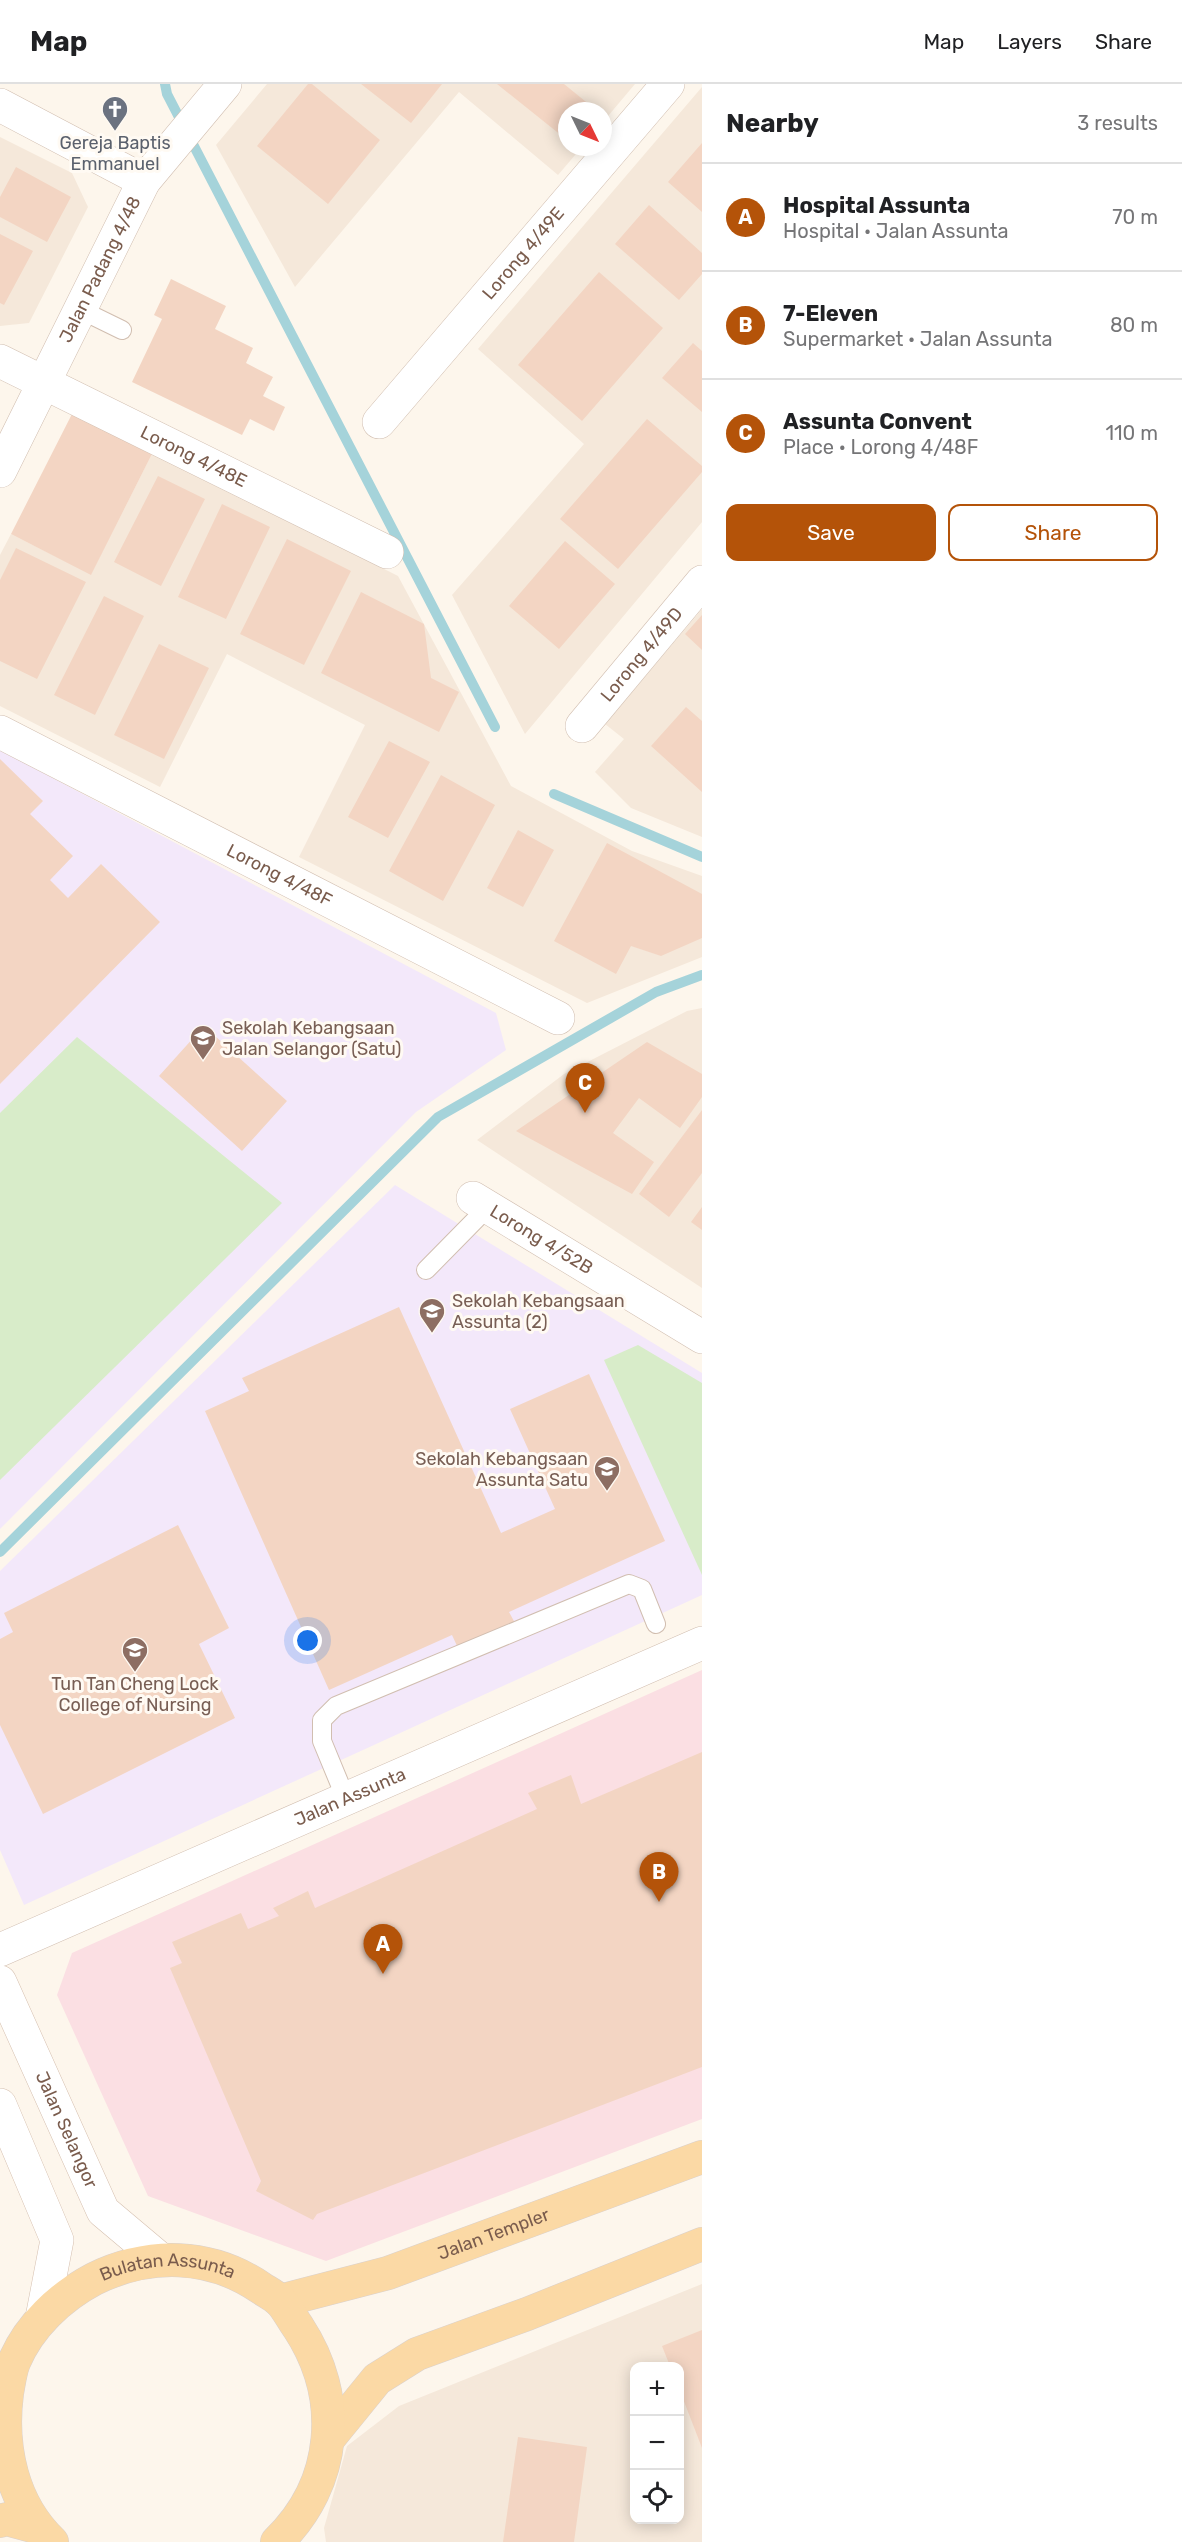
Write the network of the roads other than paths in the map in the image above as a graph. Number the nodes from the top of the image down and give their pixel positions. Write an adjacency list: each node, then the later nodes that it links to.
1 (668, 84): 9 (street, Lorong 4/49E)
2 (220, 89): 4 (street, Jalan Padang 4/48)
3 (0, 105): 4 (street)
4 (144, 181): 5 (street, Jalan Padang 4/48)
5 (79, 309): 6 (lane); 8 (street, Jalan Padang 4/48)
6 (122, 330)
7 (0, 361): 8 (street, Lorong 4/48E)
8 (44, 382): 10 (street, Jalan Padang 4/48); 11 (street, Lorong 4/48E)
9 (379, 422)
10 (0, 471)
11 (387, 552)
12 (702, 582): 13 (street, Lorong 4/49D)
13 (582, 726)
14 (0, 732): 15 (street, Lorong 4/48F)
15 (558, 1018)
16 (480, 1202): 17 (lane); 18 (street, Lorong 4/52B)
17 (426, 1270)
18 (702, 1337)
19 (656, 1624): 21 (lane)
20 (702, 1643): 21 (street, Jalan Assunta)
21 (346, 1799): 22 (street, Jalan Assunta)
22 (0, 1950)
23 (0, 1982): 27 (street, Jalan Selangor)
24 (0, 2105): 29 (street)
25 (702, 2157): 28 (main road, Jalan Templer)
26 (702, 2244): 31 (main road)
27 (160, 2259): 28 (main road, Bulatan Assunta); 29 (main road, Bulatan Assunta)
28 (280, 2301): 31 (main road, Bulatan Assunta)
29 (42, 2318): 30 (main road, Bulatan Assunta)
30 (1, 2414): 33 (main road, Bulatan Assunta)
31 (329, 2438): 34 (main road, Bulatan Assunta)
32 (0, 2521): 33 (main road)
33 (44, 2535)
34 (289, 2536)

